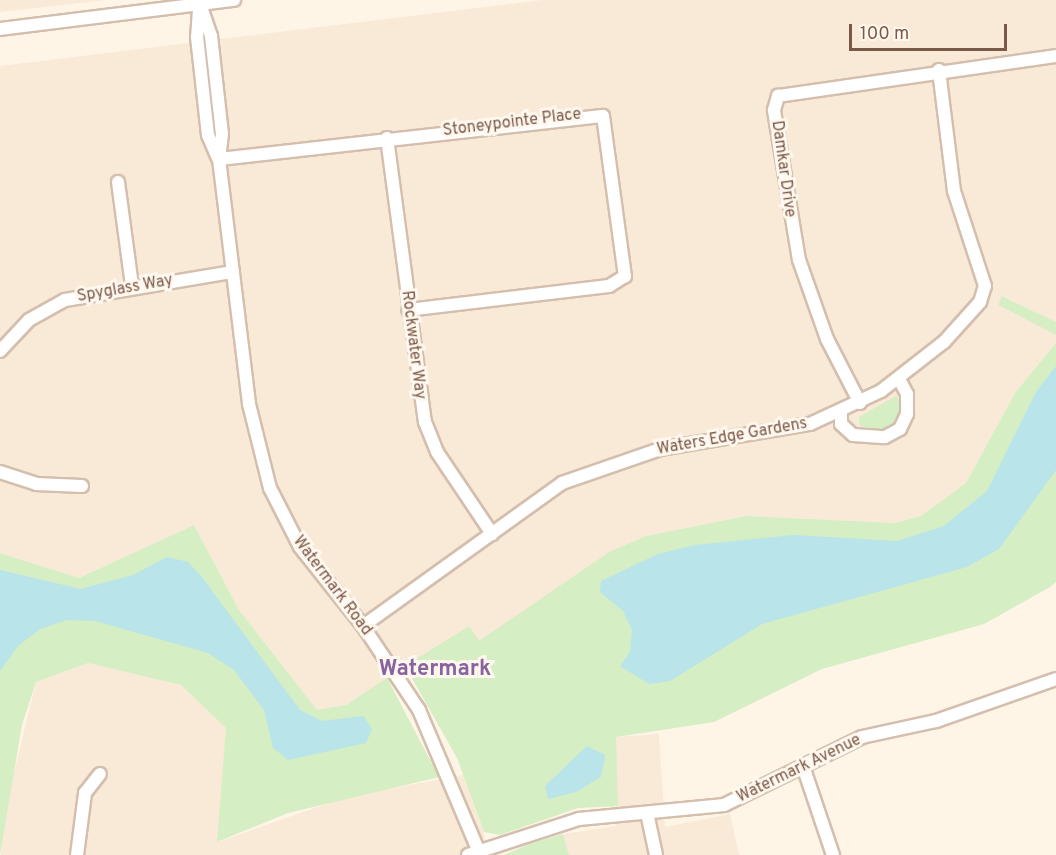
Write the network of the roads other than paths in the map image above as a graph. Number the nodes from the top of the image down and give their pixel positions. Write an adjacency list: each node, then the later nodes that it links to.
1 (234, 0): 2 (street)
2 (200, 2): 3 (street); 7 (street, Watermark Road)
3 (0, 29)
4 (1056, 56): 5 (street, Damkar Drive)
5 (939, 70): 13 (street, Waters Edge Gardens); 14 (street, Damkar Drive)
6 (387, 138): 7 (street, Stoneypointe Place); 11 (street, Rockwater Way); 11 (street, Stoneypointe Place)
7 (219, 159): 9 (street, Watermark Road)
8 (118, 182): 10 (street)
9 (233, 272): 10 (street, Spyglass Way); 19 (street, Watermark Road)
10 (132, 285): 12 (street, Spyglass Way)
11 (408, 310): 18 (street, Rockwater Way)
12 (0, 351)
13 (899, 379): 14 (street, Waters Edge Gardens); 15 (street)
14 (860, 403): 15 (street, Waters Edge Gardens)
15 (841, 412): 18 (street, Waters Edge Gardens)
16 (0, 472): 17 (street)
17 (82, 486)
18 (492, 534): 19 (street, Waters Edge Gardens)
19 (363, 626): 24 (street, Watermark Road)
20 (1056, 679): 21 (street, Watermark Avenue)
21 (803, 766): 23 (street, Watermark Avenue); 27 (street)
22 (100, 774): 25 (street)
23 (647, 813): 24 (street, Watermark Avenue); 26 (street)
24 (474, 853)
25 (77, 855)
26 (656, 855)
27 (833, 855)

